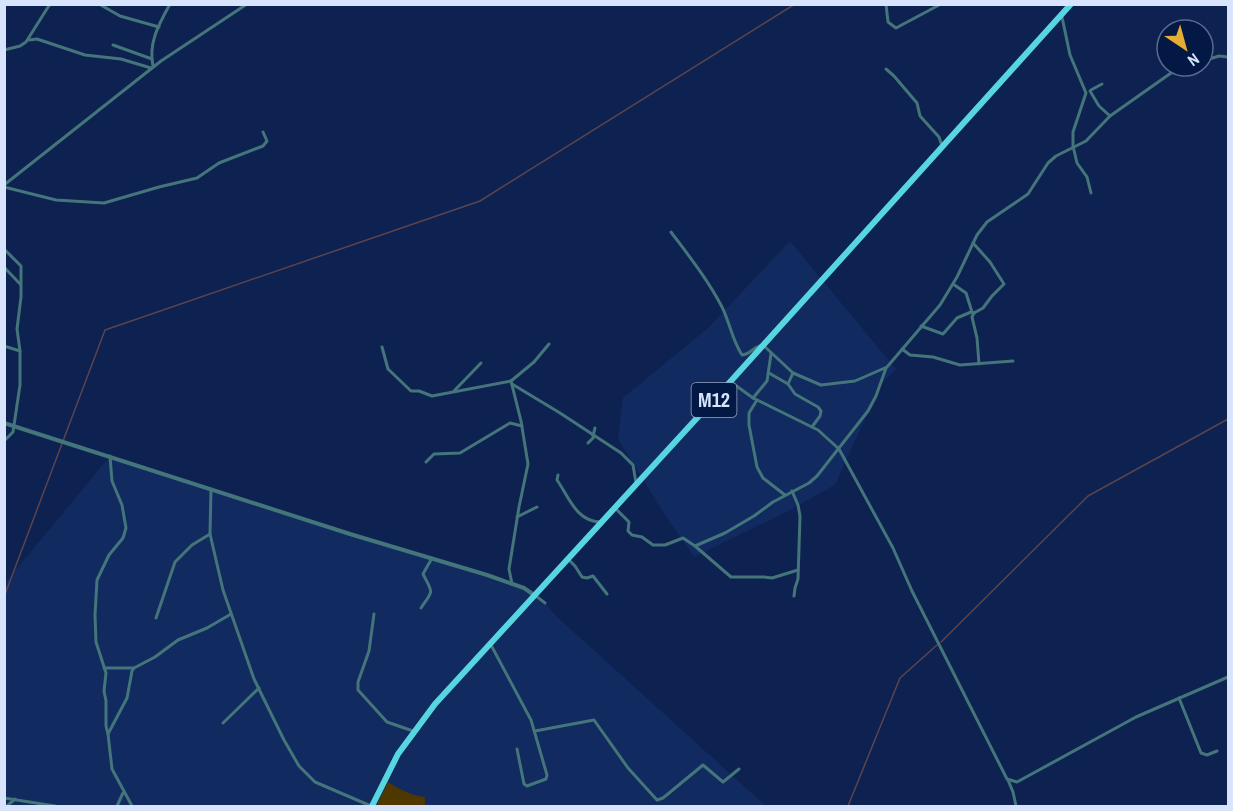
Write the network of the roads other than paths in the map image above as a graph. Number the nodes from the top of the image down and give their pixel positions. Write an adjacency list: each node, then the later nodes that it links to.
1 (50, 4): 10 (street)
2 (99, 4): 9 (street)
3 (170, 4): 9 (street)
4 (247, 4): 14 (street)
5 (886, 4): 6 (street)
6 (941, 4)
7 (1071, 4): 8 (highway, M12)
8 (1061, 14): 18 (street); 21 (highway, M12)
9 (159, 27): 13 (street)
10 (29, 40): 12 (street); 14 (street)
11 (113, 45): 13 (street)
12 (4, 50)
13 (152, 59): 14 (street)
14 (152, 67): 23 (street)
15 (886, 69): 21 (street)
16 (1164, 78): 19 (street)
17 (1102, 84): 18 (street)
18 (1088, 92): 19 (street); 22 (street)
19 (1110, 116): 22 (street)
20 (263, 132): 23 (street)
21 (942, 146): 34 (highway, M12)
22 (1073, 146): 24 (street); 26 (street)
23 (4, 186)
24 (1091, 193)
25 (671, 231): 34 (street)
26 (973, 243): 29 (street); 31 (street)
27 (4, 249): 30 (street)
28 (4, 267): 30 (street)
29 (953, 284): 31 (street); 32 (street)
30 (21, 286): 38 (street)
31 (973, 313): 32 (street); 42 (street)
32 (921, 326): 37 (street)
33 (549, 344): 47 (street)
34 (763, 345): 39 (street); 46 (highway, M12)
35 (4, 346): 38 (street)
36 (382, 347): 49 (street)
37 (902, 349): 42 (street); 43 (street)
38 (21, 351): 52 (street)
39 (771, 354): 44 (street); 45 (street)
40 (1013, 361): 42 (street)
41 (481, 363): 49 (street)
42 (979, 364)
43 (887, 367): 45 (street); 59 (street)
44 (769, 373): 48 (street); 50 (street)
45 (793, 373): 48 (street)
46 (730, 382): 50 (street); 63 (highway, M12)
47 (512, 383): 49 (street); 53 (street); 56 (street)
48 (788, 384): 54 (street)
49 (453, 392)
50 (755, 399): 54 (street); 66 (street)
51 (4, 423): 52 (street)
52 (14, 426): 57 (street); 60 (street)
53 (522, 426): 61 (street); 69 (street)
54 (812, 427): 59 (street)
55 (595, 428): 56 (street)
56 (594, 436): 58 (street); 63 (street)
57 (4, 441)
58 (588, 443)
59 (839, 449): 65 (street); 98 (street)
60 (110, 456): 64 (street); 86 (street)
61 (426, 462)
62 (558, 475): 70 (street)
63 (636, 485): 68 (highway, M12)
64 (211, 489): 71 (street); 73 (street)
65 (792, 491): 66 (street); 75 (street)
66 (784, 495): 72 (street)
67 (537, 507): 69 (street)
68 (615, 508): 70 (highway, M12); 72 (street)
69 (517, 517): 76 (street)
70 (602, 522): 74 (highway, M12)
71 (210, 534): 82 (street); 84 (street)
72 (695, 546): 75 (street)
73 (432, 558): 76 (street); 81 (street)
74 (568, 559): 77 (street); 78 (highway, M12)
75 (798, 570): 79 (street)
76 (512, 584): 78 (street)
77 (607, 594)
78 (535, 595): 80 (street); 85 (highway, M12)
79 (794, 596)
80 (545, 603)
81 (421, 608)
82 (231, 614): 87 (street); 89 (street)
83 (374, 614): 92 (street)
84 (156, 618)
85 (490, 643): 92 (highway, M12); 93 (street)
86 (104, 668): 87 (street); 94 (street)
87 (134, 668): 94 (street)
88 (1228, 676): 90 (street)
89 (259, 688): 91 (street); 109 (street)
90 (1179, 698): 96 (street); 99 (street)
91 (223, 723)
92 (413, 731): 109 (highway, M12)
93 (535, 731): 95 (street); 97 (street)
94 (108, 734): 100 (street)
95 (517, 749)
96 (1217, 752)
97 (739, 769)
98 (1007, 779): 99 (street); 101 (street)
99 (1017, 782): 101 (street)
100 (123, 792): 107 (street); 108 (street)
101 (1013, 792): 110 (street)
102 (4, 798): 103 (street)
103 (15, 799): 104 (street); 105 (street)
104 (50, 806): 106 (street)
105 (7, 807)
106 (55, 807)
107 (117, 807)
108 (132, 807)
109 (372, 807)
110 (1016, 807)

